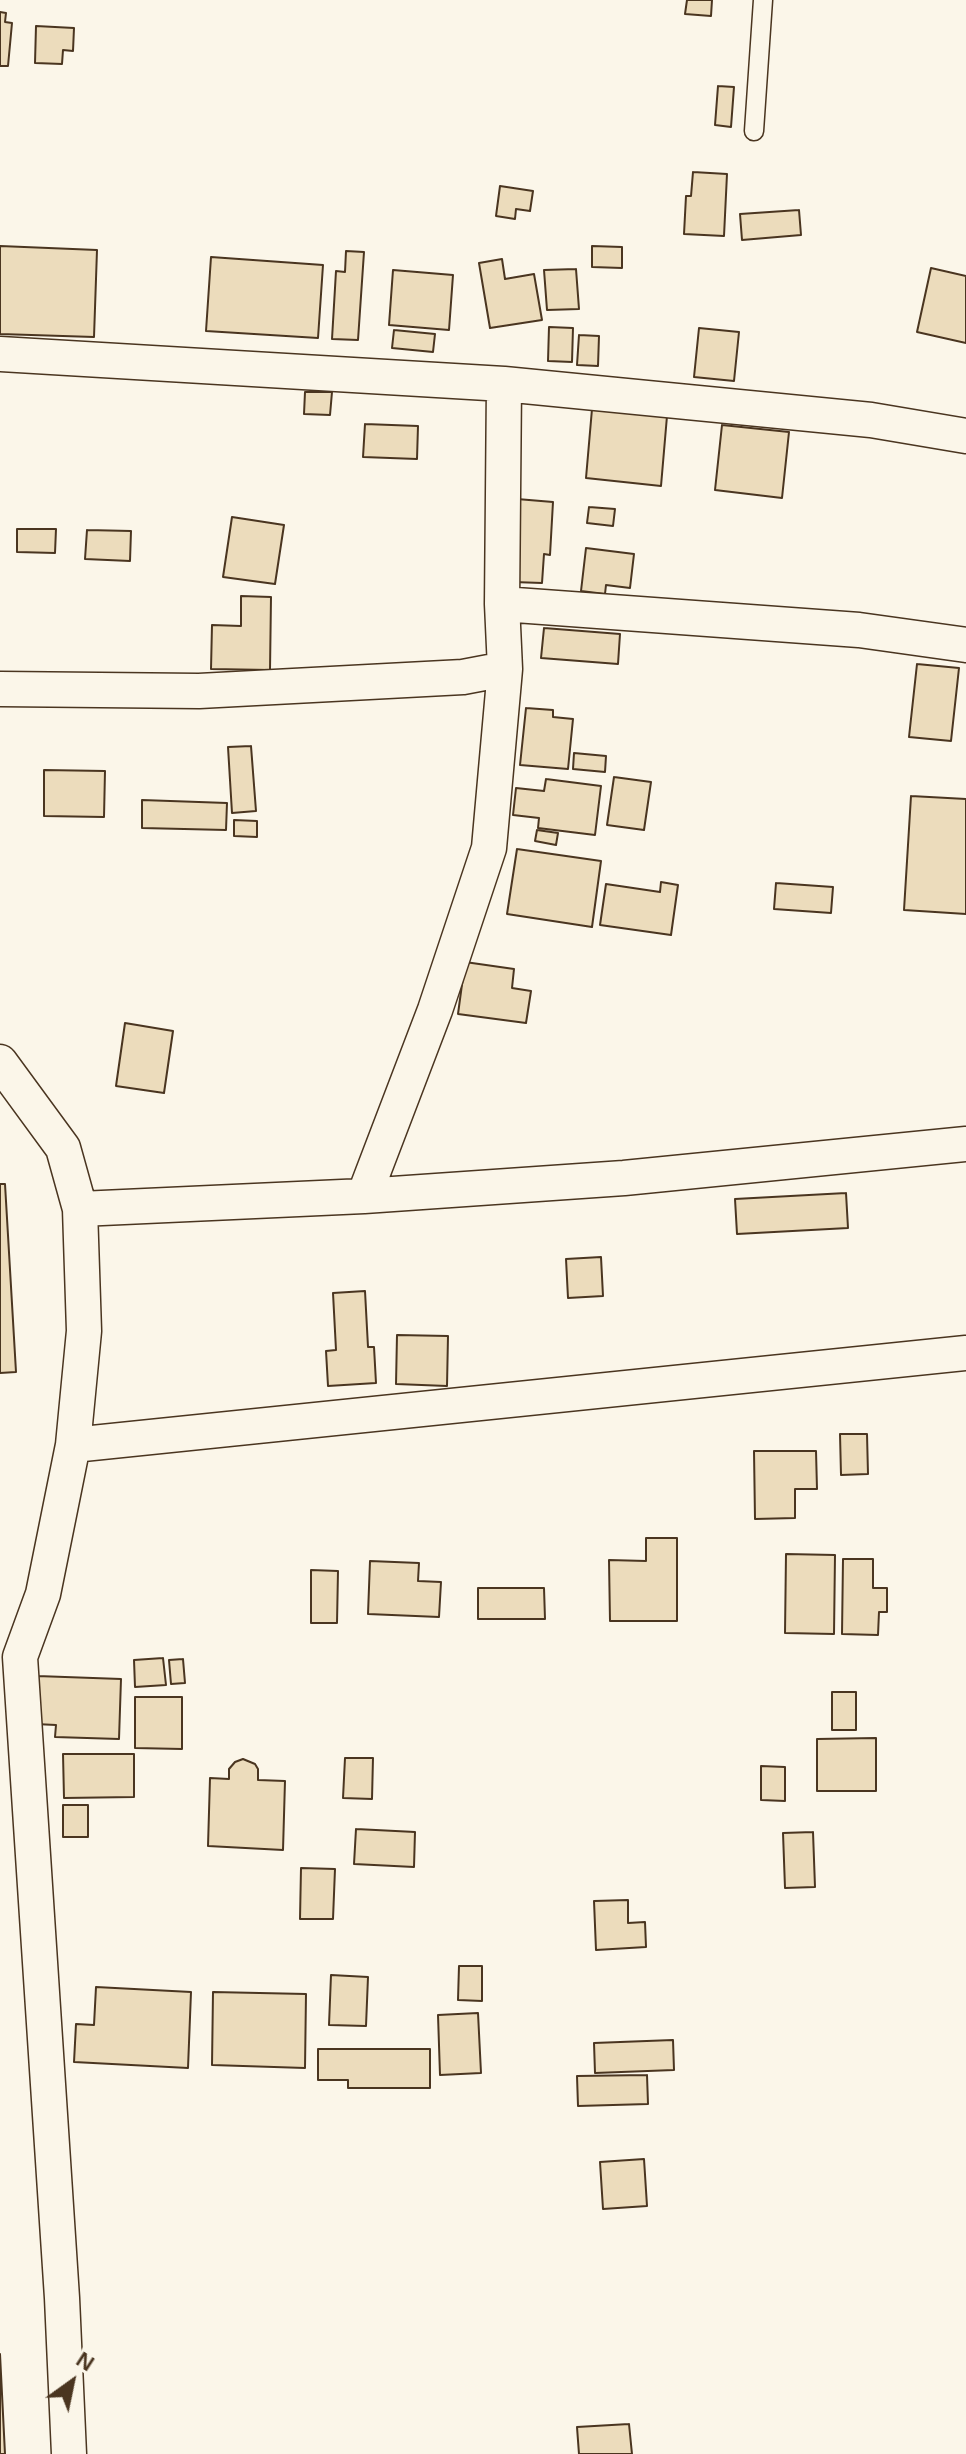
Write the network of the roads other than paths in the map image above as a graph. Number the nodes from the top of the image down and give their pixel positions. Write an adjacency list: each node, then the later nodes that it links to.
1 (763, 0): 2 (lane)
2 (754, 131)
3 (0, 354): 4 (street)
4 (504, 384): 5 (street); 6 (street)
5 (966, 436)
6 (502, 604): 7 (street); 8 (street)
7 (966, 645)
8 (505, 669): 9 (street); 12 (street)
9 (0, 689)
10 (0, 1062): 13 (street)
11 (966, 1144): 12 (street)
12 (364, 1196): 13 (street)
13 (80, 1209): 15 (street)
14 (966, 1353): 15 (street)
15 (73, 1445): 16 (street)
16 (69, 2454)

